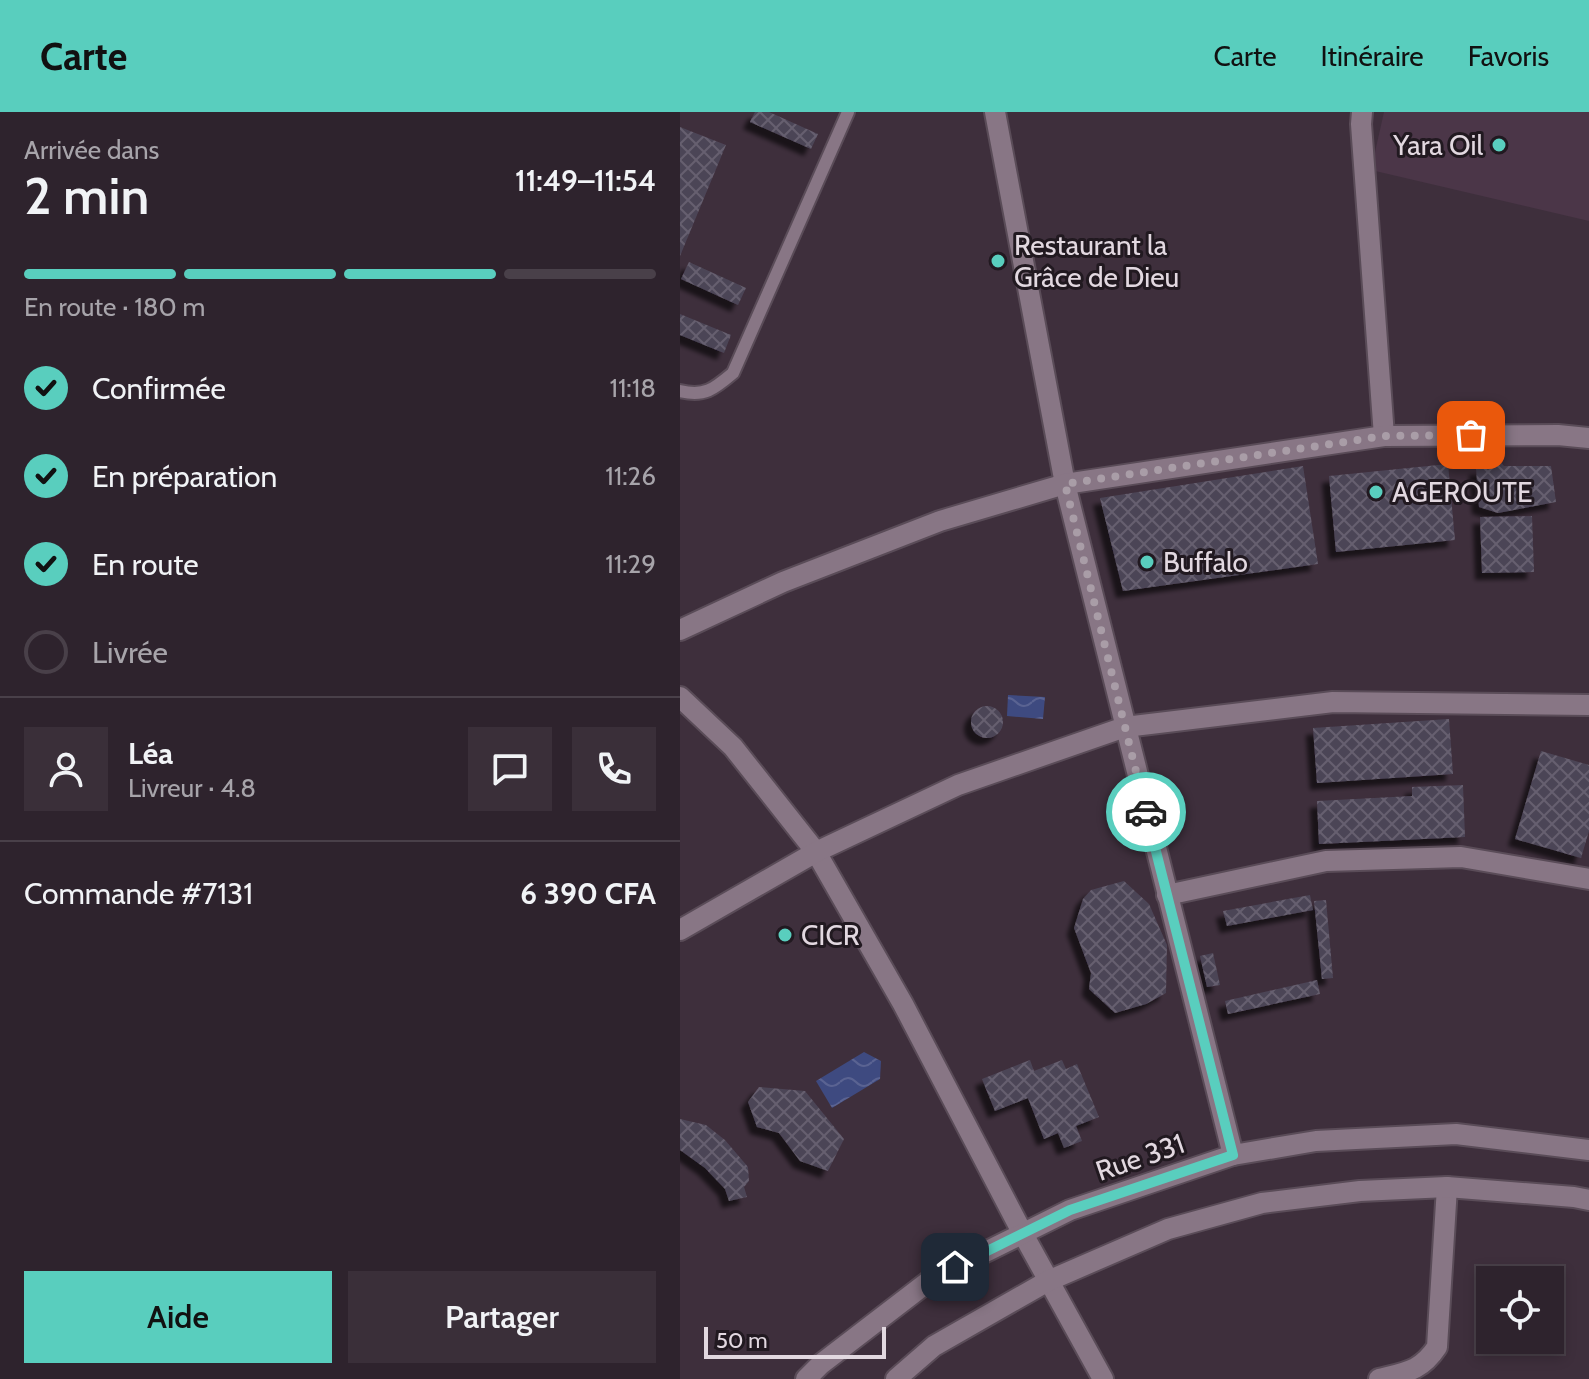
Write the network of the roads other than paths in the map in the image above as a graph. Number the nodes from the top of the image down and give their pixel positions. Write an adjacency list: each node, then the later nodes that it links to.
1 (848, 112): 4 (lane)
2 (995, 112): 7 (street)
3 (1362, 112): 5 (street)
4 (680, 391)
5 (1384, 436): 6 (street); 7 (street)
6 (1589, 438)
7 (1065, 484): 8 (street); 11 (street)
8 (680, 630)
9 (680, 697): 12 (street)
10 (1589, 705): 11 (street)
11 (1125, 727): 12 (street); 14 (street)
12 (816, 852): 15 (street); 20 (street)
13 (1589, 879): 14 (street)
14 (1167, 895): 17 (street)
15 (680, 930)
16 (1589, 1150): 17 (street, Rue 331)
17 (1233, 1155): 20 (street, Rue 331)
18 (1447, 1187): 19 (street); 21 (street); 25 (street)
19 (1589, 1200)
20 (1023, 1234): 21 (street); 22 (street, Rue 331)
21 (1048, 1281): 23 (street); 24 (street)
22 (806, 1379)
23 (896, 1379)
24 (1103, 1379)
25 (1379, 1379)

